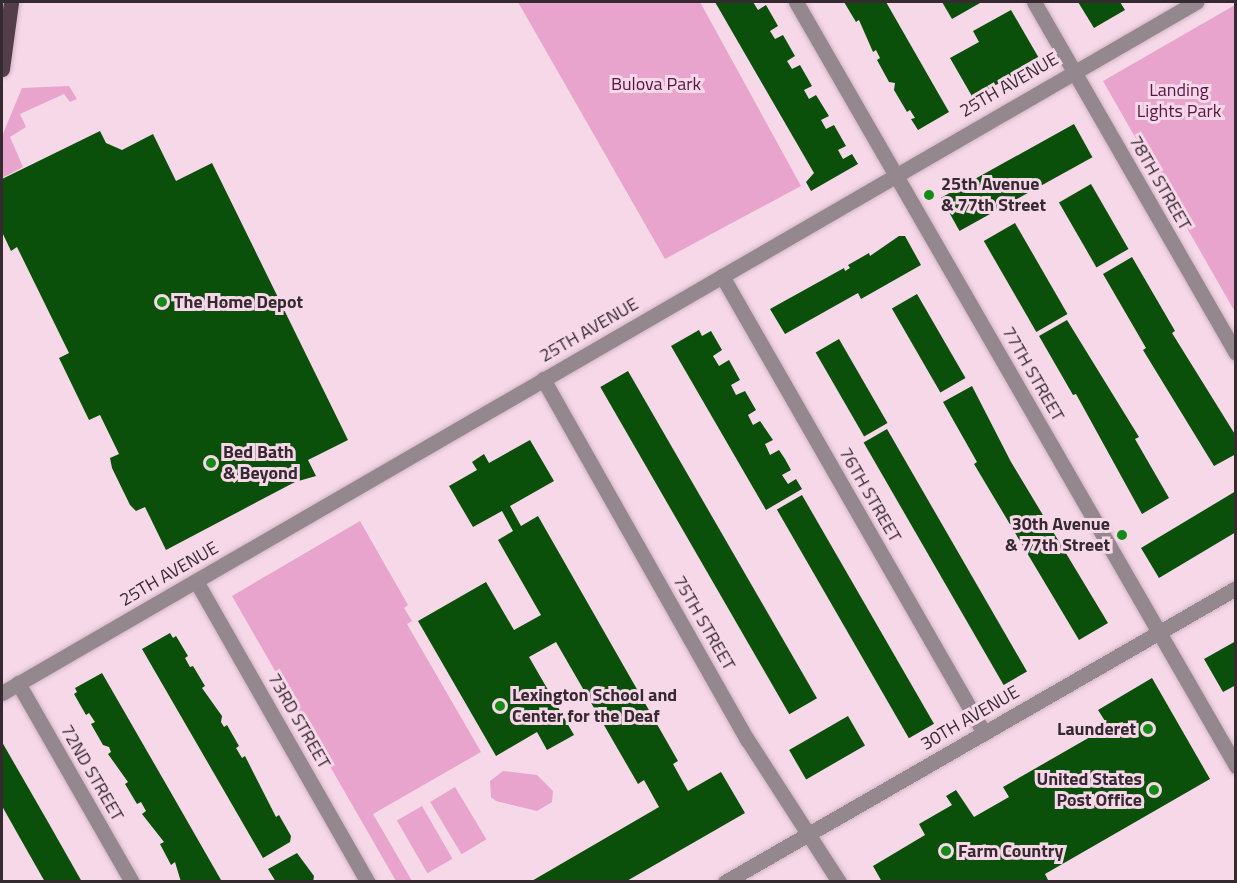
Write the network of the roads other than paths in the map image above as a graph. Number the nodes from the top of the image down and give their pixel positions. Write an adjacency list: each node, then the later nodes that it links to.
1 (11, 2): 5 (main road)
2 (796, 2): 7 (street, 77TH STREET)
3 (1034, 2): 6 (street, 78TH STREET)
4 (1196, 2): 6 (street, 25TH AVENUE)
5 (2, 69)
6 (1073, 70): 7 (street, 25TH AVENUE); 9 (street, 78TH STREET)
7 (896, 173): 8 (street, 25TH AVENUE); 13 (street, 77TH STREET)
8 (722, 276): 10 (street, 25TH AVENUE); 16 (street, 76TH STREET)
9 (1236, 353)
10 (543, 379): 11 (street, 25TH AVENUE); 18 (street, 75TH STREET)
11 (196, 581): 14 (street, 25TH AVENUE); 20 (street, 73RD STREET)
12 (1236, 588): 13 (street, 30TH AVENUE)
13 (1158, 632): 16 (street, 30TH AVENUE); 17 (street, 77TH STREET)
14 (18, 683): 15 (street, 25TH AVENUE); 19 (street, 72ND STREET)
15 (2, 693)
16 (984, 733): 18 (street, 30TH AVENUE)
17 (1236, 766)
18 (809, 833): 21 (street, 30TH AVENUE); 22 (street, 75TH STREET)
19 (132, 882)
20 (368, 882)
21 (725, 882)
22 (839, 882)

